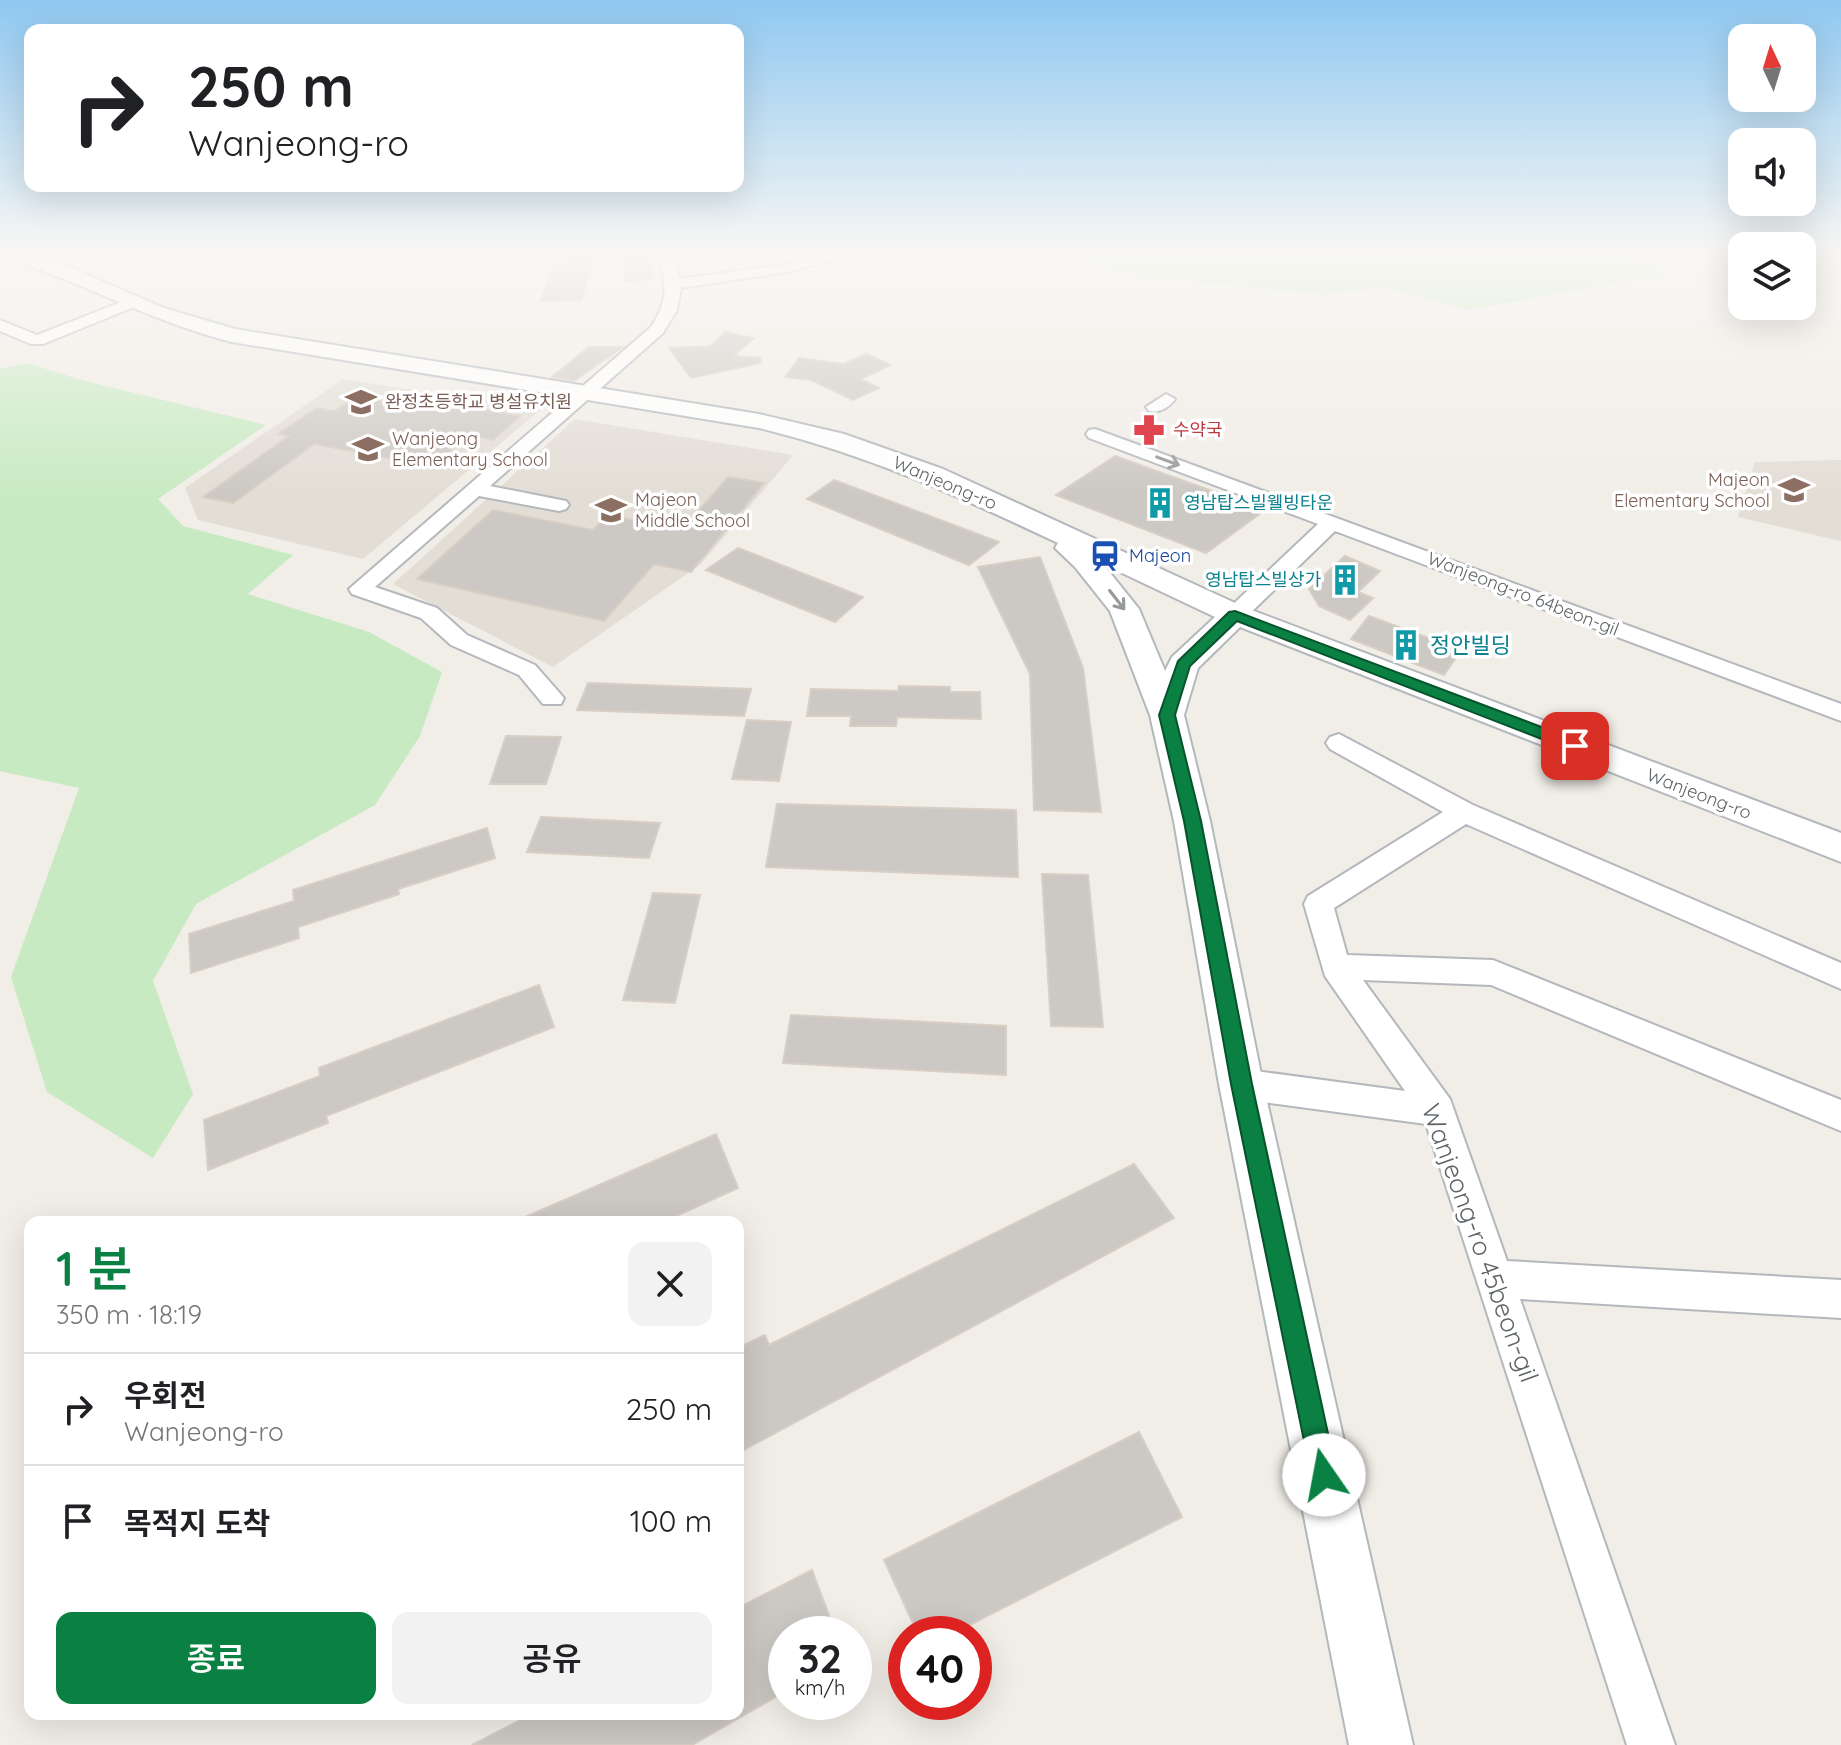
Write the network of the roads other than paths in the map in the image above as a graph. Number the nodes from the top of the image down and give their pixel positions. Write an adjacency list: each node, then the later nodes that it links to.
1 (22, 334): 2 (street)
2 (53, 334)
3 (230, 334): 5 (main road, Wanjeong-ro)
4 (652, 334): 5 (street)
5 (593, 387): 7 (street); 10 (main road, Wanjeong-ro)
6 (1095, 434): 9 (street, Wanjeong-ro 64beon-gil, one-way to 9)
7 (475, 489): 8 (street); 12 (street)
8 (559, 505)
9 (1332, 522): 11 (street); 13 (street, Wanjeong-ro 64beon-gil)
10 (1043, 526): 11 (main road, Wanjeong-ro); 14 (main road, one-way to 14)
11 (1235, 615): 14 (main road); 17 (main road, Wanjeong-ro)
12 (552, 698)
13 (1841, 713)
14 (1167, 715): 20 (main road)
15 (1339, 743): 16 (street)
16 (1464, 812): 18 (street, Wanjeong-ro 45beon-gil); 19 (street)
17 (1841, 848)
18 (1336, 967): 21 (street, Wanjeong-ro 45beon-gil); 22 (street)
19 (1841, 976)
20 (1241, 1084): 21 (street); 25 (main road)
21 (1438, 1110): 23 (street, Wanjeong-ro 45beon-gil)
22 (1841, 1116)
23 (1495, 1279): 24 (street); 26 (street, Wanjeong-ro 45beon-gil)
24 (1841, 1299)
25 (1381, 1745)
26 (1651, 1745)

